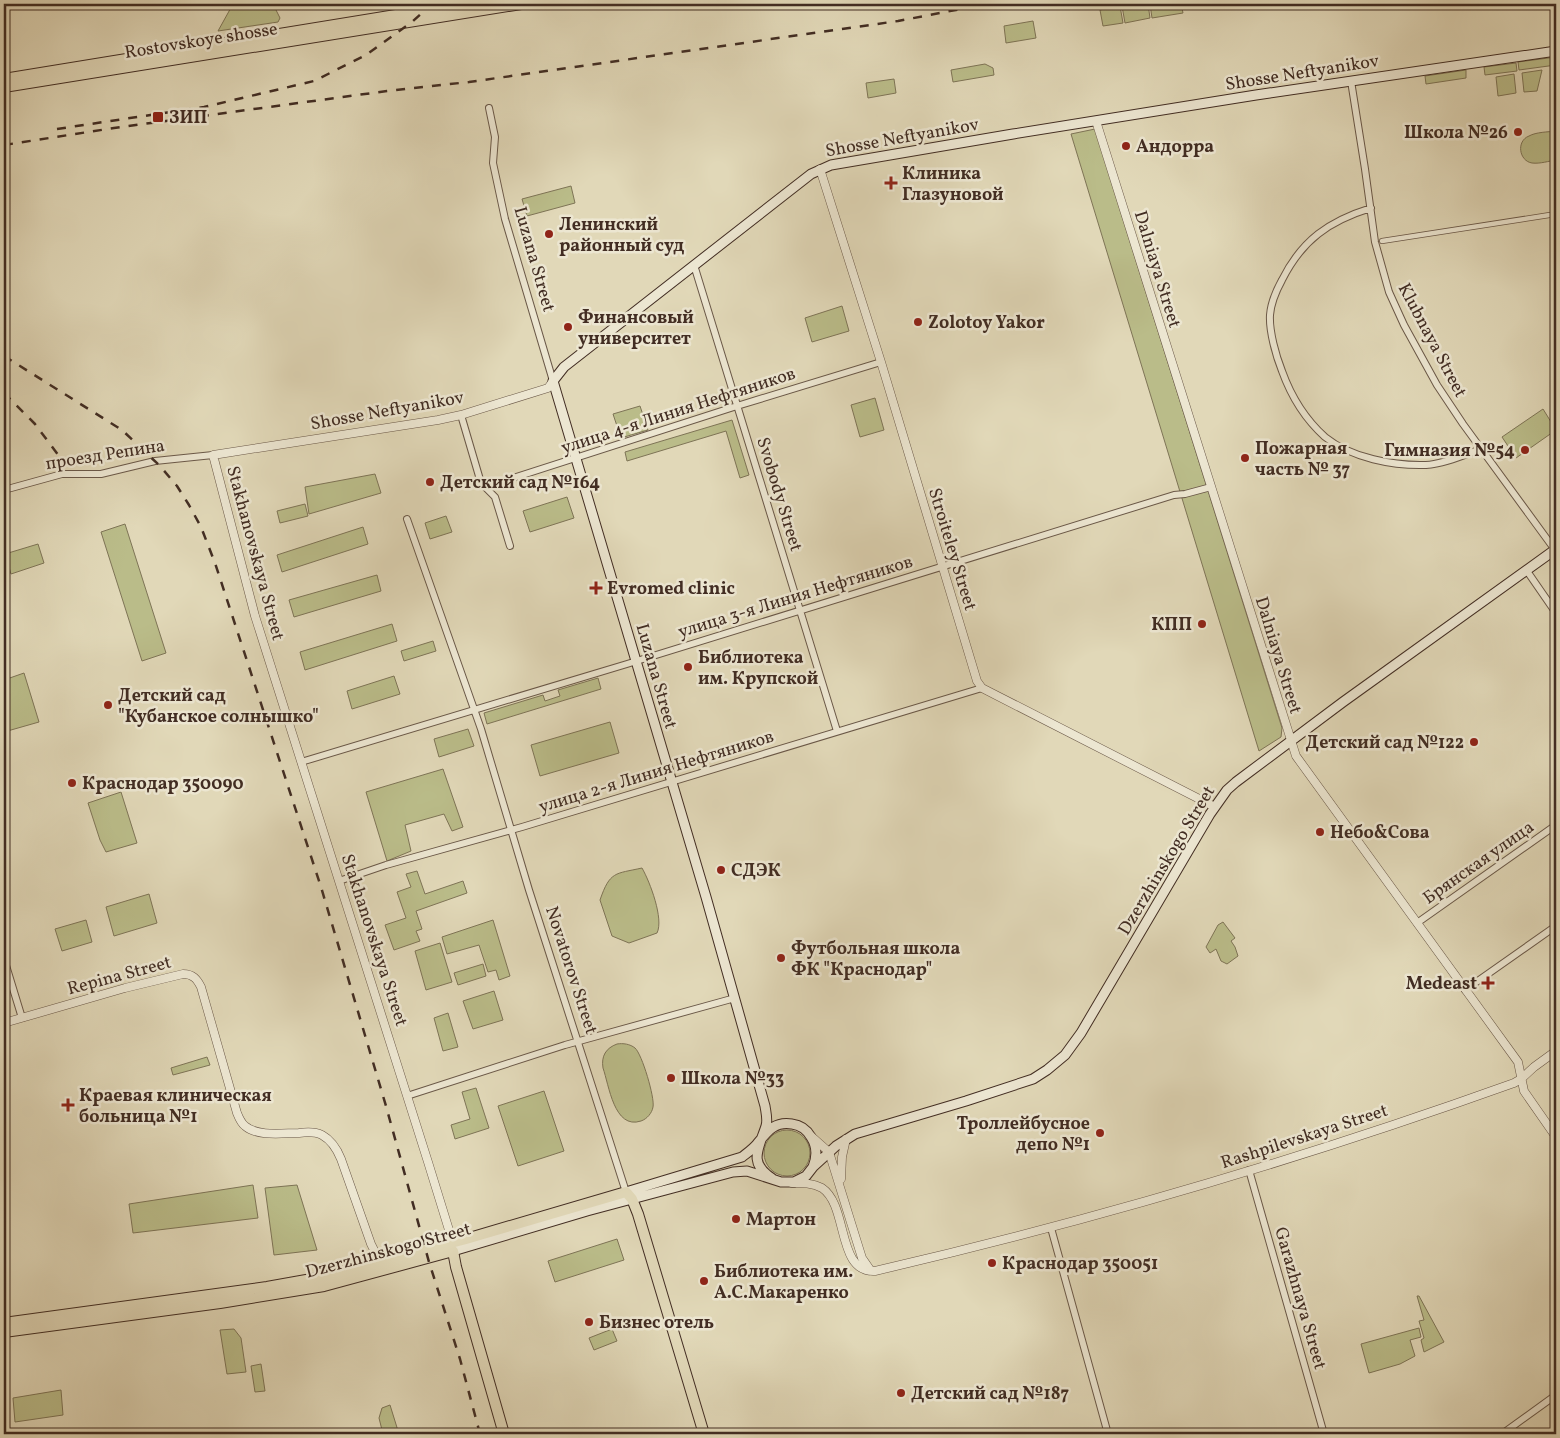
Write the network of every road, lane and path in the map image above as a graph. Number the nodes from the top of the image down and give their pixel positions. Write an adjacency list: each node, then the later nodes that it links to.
1 (463, 4): 4 (main road, Rostovskoye shosse)
2 (521, 4): 6 (main road, Rostovskoye shosse)
3 (1556, 51): 5 (main road, Shosse Neftyanikov)
4 (4, 79)
5 (1351, 81): 8 (main road, Shosse Neftyanikov); 10 (street, Klubnaya Street)
6 (4, 87)
7 (489, 108): 15 (street, Luzana Street)
8 (1096, 121): 9 (main road, Shosse Neftyanikov); 22 (street, Dalniaya Street)
9 (820, 169): 13 (main road, Shosse Neftyanikov); 14 (street, Stroiteley Street)
10 (1371, 208): 12 (street, Klubnaya Street); 18 (street)
11 (1556, 214): 12 (street)
12 (1378, 242): 18 (street, Klubnaya Street)
13 (694, 265): 15 (main road, Shosse Neftyanikov); 16 (street, Svobody Street)
14 (881, 362): 16 (street, улица 4-я Линия Нефтяников); 27 (street, Stroiteley Street)
15 (553, 381): 17 (street, Shosse Neftyanikov); 20 (main road, Luzana Street)
16 (737, 406): 20 (street, улица 4-я Линия Нефтяников); 29 (street, Svobody Street)
17 (461, 415): 19 (street, Shosse Neftyanikov); 21 (street)
18 (1481, 449): 26 (street, Klubnaya Street)
19 (213, 455): 23 (street, проезд Репина); 36 (street, Stakhanovskaya Street)
20 (576, 458): 21 (street, улица 4-я Линия Нефтяников); 31 (main road, Luzana Street)
21 (485, 487): 25 (street)
22 (1211, 487): 27 (street, улица 3-я Линия Нефтяников); 35 (street, Dalniaya Street)
23 (4, 490)
24 (407, 519): 33 (street, Novatorov Street)
25 (510, 546)
26 (1555, 550): 28 (main road, Dzerzhinskogo Street)
27 (943, 566): 29 (street, улица 3-я Линия Нефтяников); 32 (street, Stroiteley Street)
28 (1527, 571): 30 (street); 35 (main road, Dzerzhinskogo Street)
29 (799, 609): 31 (street, улица 3-я Линия Нефтяников); 34 (street, Svobody Street)
30 (1556, 613)
31 (636, 660): 33 (street, улица 3-я Линия Нефтяников); 37 (main road, Luzana Street)
32 (982, 688): 34 (street, улица 2-я Линия Нефтяников); 38 (street)
33 (474, 709): 36 (street, улица 3-я Линия Нефтяников); 40 (street, Novatorov Street)
34 (838, 731): 37 (street, улица 2-я Линия Нефтяников)
35 (1291, 742): 38 (main road, Dzerzhinskogo Street); 42 (street, Dalniaya Street)
36 (301, 762): 41 (street, Stakhanovskaya Street)
37 (671, 782): 40 (street, улица 2-я Линия Нефтяников); 46 (main road, Luzana Street)
38 (1214, 806): 56 (main road, Dzerzhinskogo Street)
39 (1556, 825): 42 (street, Брянская улица)
40 (511, 831): 41 (street, улица 2-я Линия Нефтяников); 49 (street, Novatorov Street)
41 (339, 880): 52 (street, Stakhanovskaya Street)
42 (1417, 923): 45 (street, Dalniaya Street)
43 (1556, 926): 45 (street)
44 (4, 959): 47 (street)
45 (1466, 990): 51 (street, Dalniaya Street)
46 (735, 998): 49 (street); 55 (main road, Luzana Street)
47 (22, 1018): 48 (street, Repina Street); 66 (street, Repina Street)
48 (4, 1022)
49 (577, 1042): 52 (street); 63 (street, Novatorov Street)
50 (1556, 1051): 51 (street, Rashpilevskaya Street)
51 (1521, 1079): 54 (street, Dalniaya Street); 59 (street, Rashpilevskaya Street)
52 (407, 1096): 65 (street, Stakhanovskaya Street)
53 (811, 1136): 55 (main road, Dzerzhinskogo Street); 57 (street); 58 (main road)
54 (1556, 1137)
55 (761, 1138): 60 (main road); 63 (main road, Dzerzhinskogo Street)
56 (846, 1139): 57 (main road, Dzerzhinskogo Street); 62 (street)
57 (829, 1152): 58 (main road, Dzerzhinskogo Street); 62 (street)
58 (813, 1167): 61 (main road, Dzerzhinskogo Street)
59 (1250, 1170): 64 (street, Rashpilevskaya Street); 74 (street, Garazhnaya Street)
60 (773, 1179): 61 (main road, Dzerzhinskogo Street); 63 (main road, Dzerzhinskogo Street)
61 (790, 1183): 67 (street)
62 (841, 1188): 67 (street)
63 (629, 1196): 65 (main road, Dzerzhinskogo Street); 71 (main road, Novatorov Street)
64 (1051, 1228): 67 (street, Rashpilevskaya Street); 73 (street)
65 (452, 1247): 66 (main road, Dzerzhinskogo Street); 69 (main road, Dzerzhinskogo Street); 72 (main road, Stakhanovskaya Street)
66 (380, 1262): 68 (main road, Dzerzhinskogo Street)
67 (871, 1271)
68 (4, 1323)
69 (4, 1332)
70 (1556, 1395): 75 (street)
71 (704, 1433)
72 (504, 1434)
73 (1108, 1434)
74 (1324, 1434)
75 (1502, 1434)

